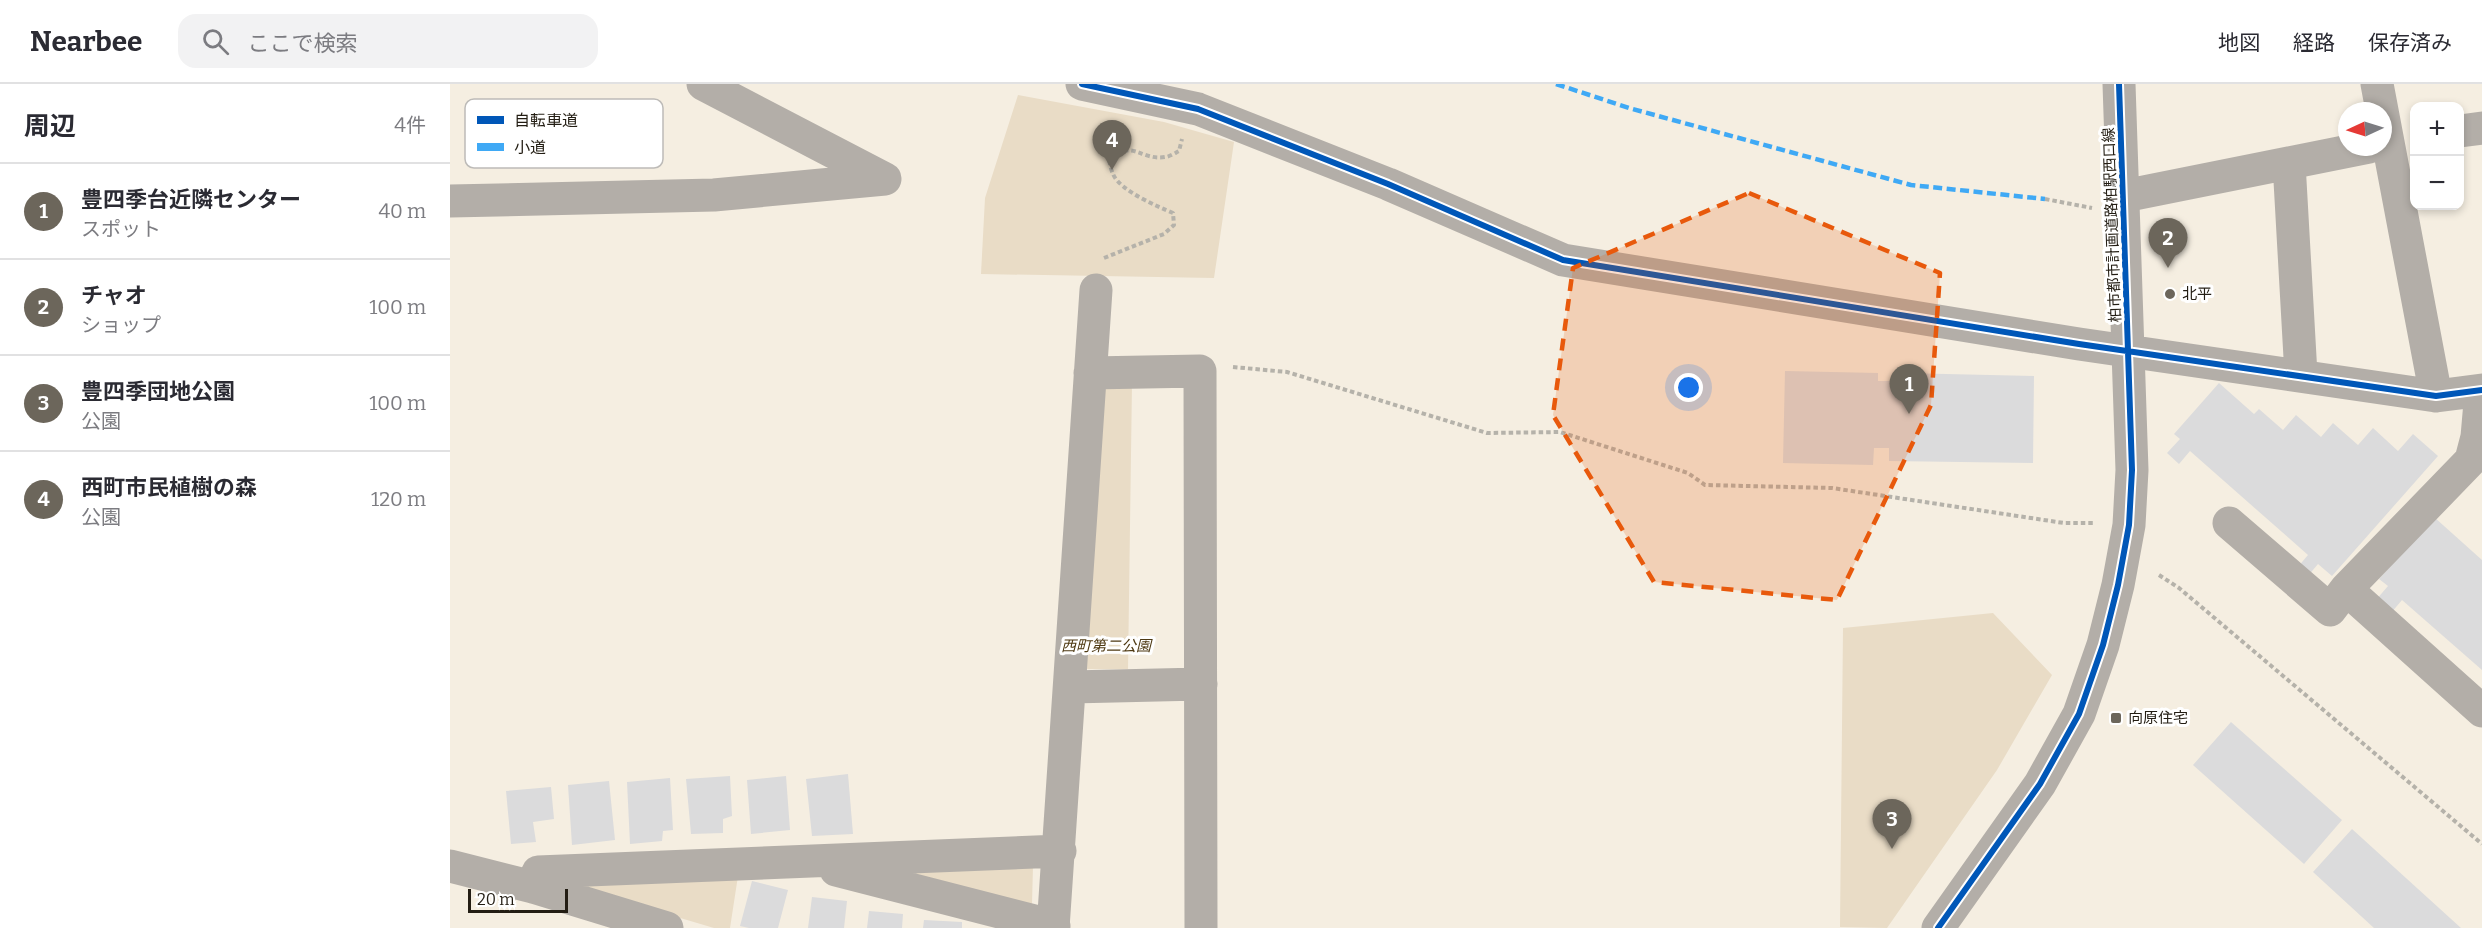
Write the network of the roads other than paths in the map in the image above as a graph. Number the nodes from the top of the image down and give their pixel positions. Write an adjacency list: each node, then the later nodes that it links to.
1 (703, 84): 12 (street)
2 (1082, 84): 5 (street)
3 (2119, 84): 13 (street, 柏市都市計画道路柏駅西口線)
4 (2378, 84): 6 (street)
5 (1194, 96): 15 (street)
6 (2381, 102)
7 (2482, 128): 8 (street)
8 (2464, 130)
9 (2338, 153): 11 (street)
10 (2391, 156): 19 (street)
11 (2289, 163): 13 (street); 17 (street)
12 (450, 201)
13 (2109, 202): 15 (street, 柏市都市計画道路柏駅西口線)
14 (1096, 290): 16 (street)
15 (2129, 351): 17 (street); 33 (street, 柏市都市計画道路柏駅西口線)
16 (1090, 373): 23 (street); 24 (street)
17 (2301, 375): 19 (street)
18 (2482, 391): 19 (street); 20 (street)
19 (2436, 396)
20 (2480, 437): 22 (street)
21 (2229, 523): 22 (street)
22 (2346, 589): 25 (street)
23 (1201, 684): 24 (street); 32 (street)
24 (1071, 687): 26 (street)
25 (2482, 711)
26 (1060, 851): 27 (street); 30 (street)
27 (800, 861): 29 (street); 30 (street)
28 (450, 866): 29 (street)
29 (533, 887): 31 (street)
30 (1054, 927)
31 (667, 928)
32 (1201, 928)
33 (1938, 928)

